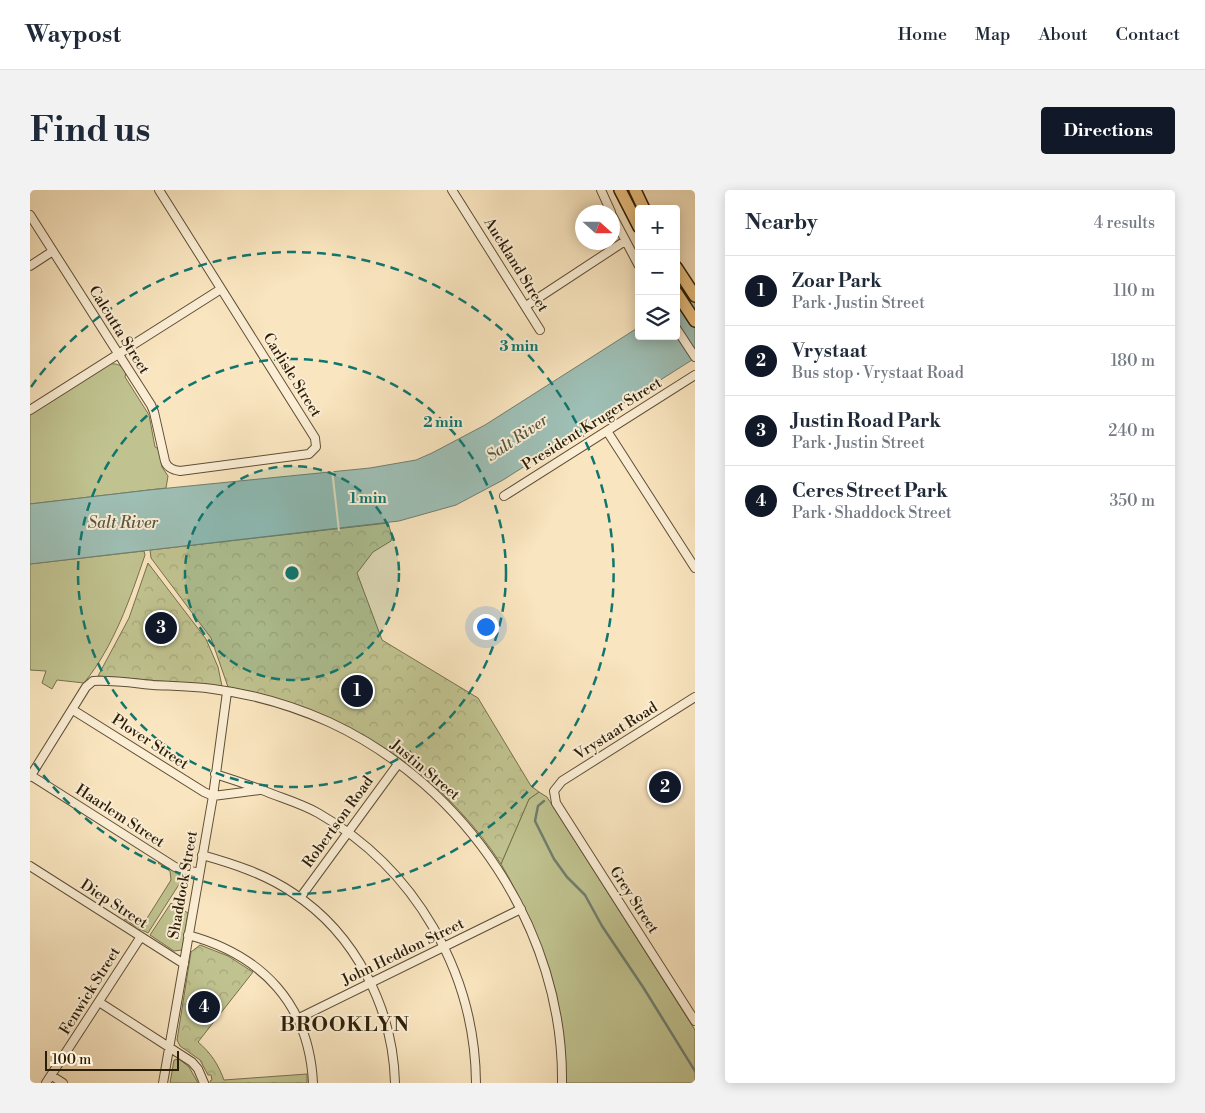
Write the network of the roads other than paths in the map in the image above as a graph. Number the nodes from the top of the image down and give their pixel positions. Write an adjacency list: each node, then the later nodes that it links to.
1 (159, 190): 16 (street, Carlisle Street)
2 (452, 190): 19 (street, Auckland Street)
3 (601, 190): 6 (street)
4 (620, 190): 9 (main road)
5 (635, 190): 7 (main road)
6 (608, 205)
7 (642, 205)
8 (30, 214): 12 (street, Calcutta Street)
9 (635, 219)
10 (620, 232): 11 (street)
11 (624, 241): 13 (street); 19 (street)
12 (53, 252): 14 (street); 23 (street, Calcutta Street)
13 (635, 259)
14 (30, 266)
15 (680, 273): 18 (main road)
16 (221, 288): 23 (street); 28 (street, Carlisle Street)
17 (678, 295): 20 (main road)
18 (695, 296)
19 (526, 306): 21 (street, Auckland Street)
20 (695, 321)
21 (540, 330)
22 (680, 334): 24 (street)
23 (118, 353): 26 (street); 28 (street, Calcutta Street)
24 (695, 357)
25 (695, 375): 27 (street, President Kruger Street)
26 (30, 410)
27 (607, 431): 29 (street, President Kruger Street); 30 (street)
28 (169, 468)
29 (504, 496)
30 (695, 568)
31 (227, 692): 33 (street, Justin Street); 34 (street, Justin Street); 35 (street, Shaddock Street)
32 (695, 697): 38 (street, Vrystaat Road)
33 (73, 710): 36 (street); 39 (street, Plover Street)
34 (398, 764): 40 (street, Robertson Road); 45 (street, Justin Street)
35 (215, 774): 37 (street); 39 (street, Shaddock Street)
36 (30, 776): 43 (street, Haarlem Street)
37 (262, 790): 39 (street); 40 (street)
38 (554, 791): 53 (street, Grey Street)
39 (212, 796): 41 (street, Shaddock Street)
40 (348, 832): 44 (street, Robertson Road); 48 (street)
41 (202, 855): 43 (street, Shaddock Street); 44 (street)
42 (30, 866): 47 (street, Diep Street)
43 (199, 874): 46 (street, Shaddock Street)
44 (300, 898): 50 (street)
45 (521, 910): 48 (street, John Heddon Street); 63 (street, Justin Street)
46 (188, 936): 49 (street, Shaddock Street); 52 (street)
47 (140, 938): 49 (street, Diep Street); 51 (street, Fenwick Street)
48 (444, 946): 50 (street, John Heddon Street); 62 (street)
49 (184, 964): 54 (street, Shaddock Street)
50 (371, 982): 52 (street, John Heddon Street); 61 (street)
51 (99, 1002): 54 (street); 55 (street, Fenwick Street)
52 (298, 1019): 60 (street)
53 (695, 1021)
54 (169, 1047): 58 (street, Shaddock Street); 59 (street)
55 (52, 1076): 56 (street, Fenwick Street); 57 (street)
56 (46, 1083)
57 (63, 1083)
58 (163, 1083)
59 (204, 1083)
60 (312, 1083)
61 (395, 1083)
62 (476, 1083)
63 (562, 1083)

